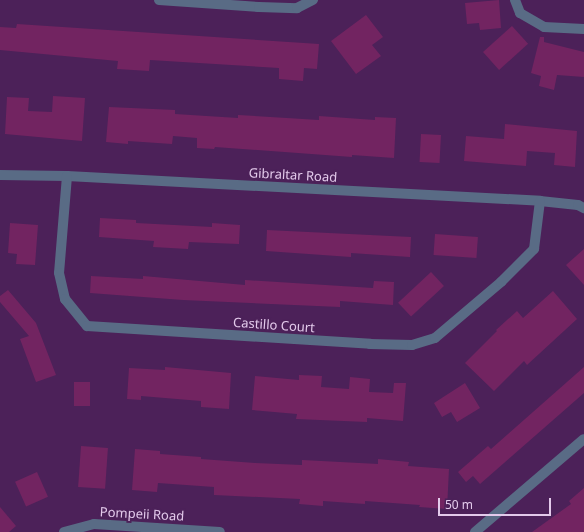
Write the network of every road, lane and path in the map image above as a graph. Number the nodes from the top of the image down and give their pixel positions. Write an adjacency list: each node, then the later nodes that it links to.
1 (159, 0): 2 (street)
2 (313, 0)
3 (515, 0): 4 (street)
4 (584, 29)
5 (0, 175): 6 (street, Gibraltar Road)
6 (67, 176): 7 (street, Gibraltar Road); 7 (street, Castillo Court)
7 (540, 201): 8 (street, Gibraltar Road)
8 (584, 208)
9 (584, 439): 12 (street)
10 (64, 532): 11 (street, Pompeii Road)
11 (220, 532)
12 (475, 532)

